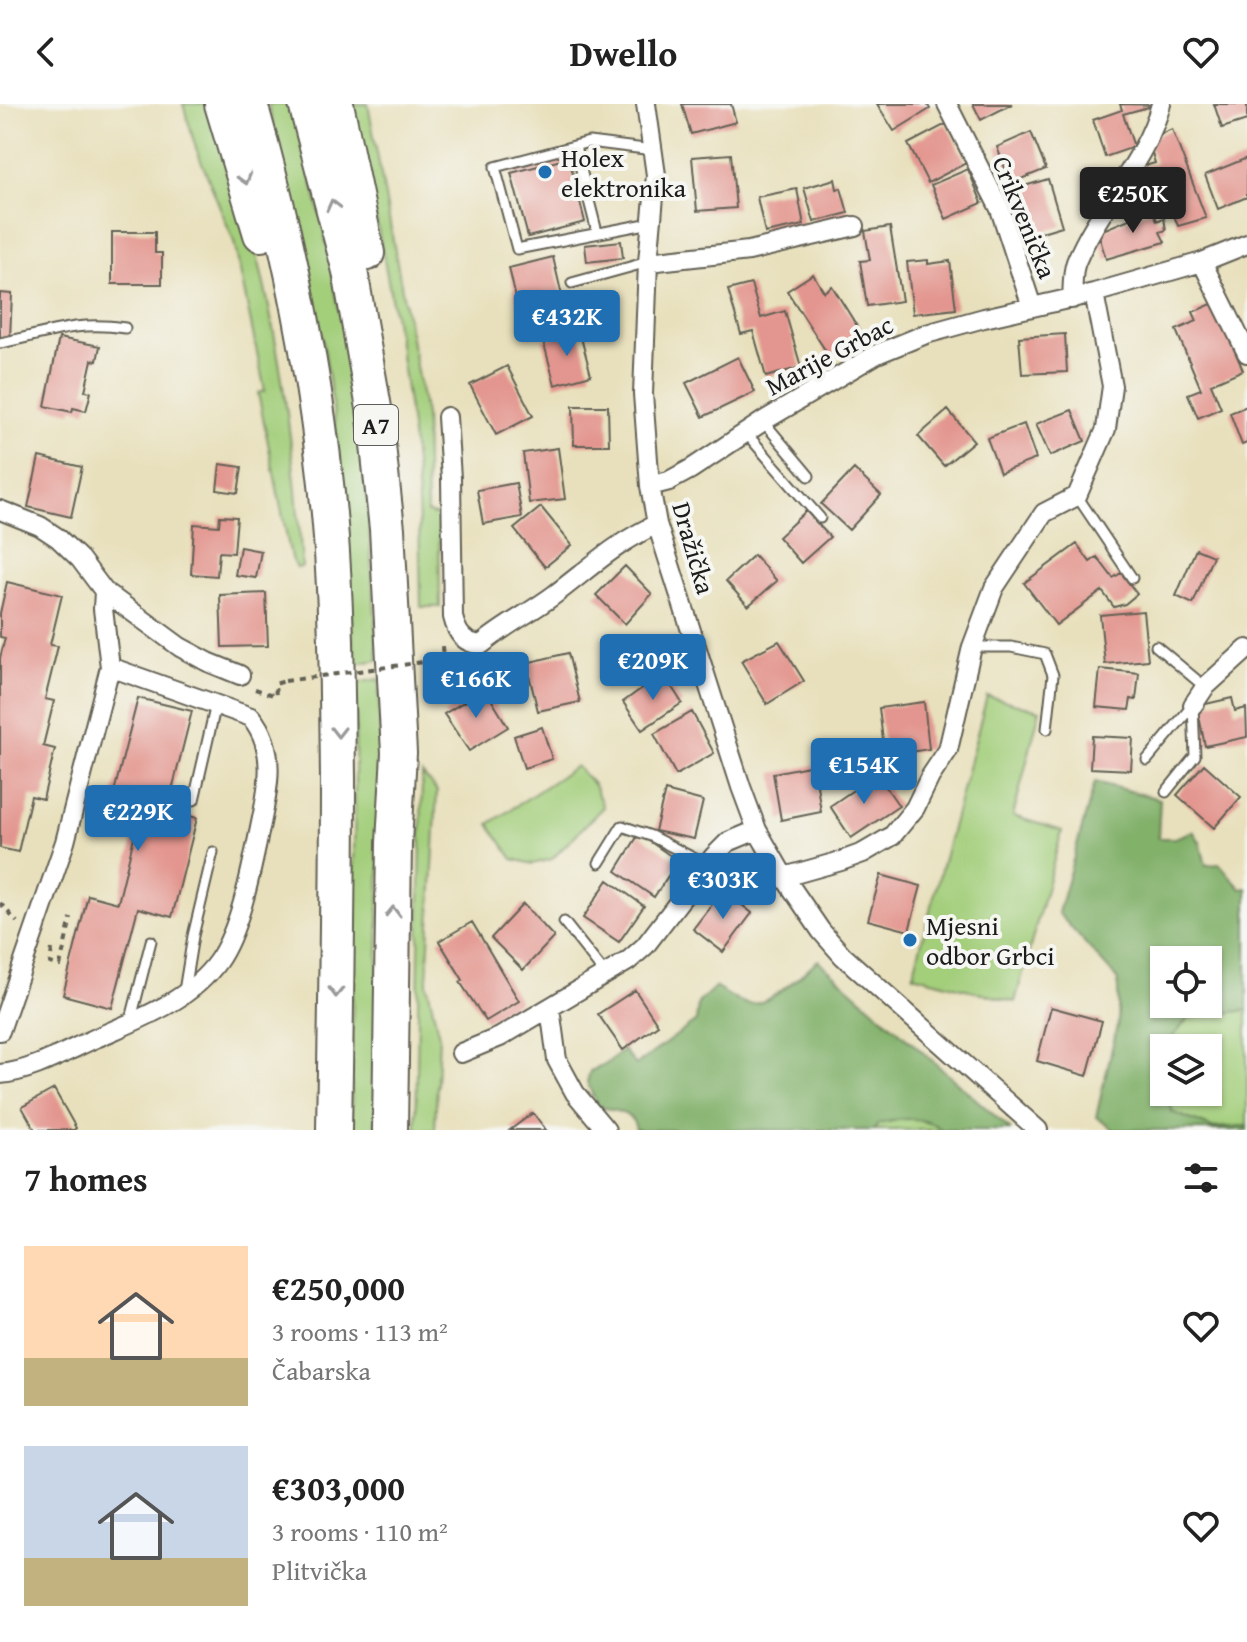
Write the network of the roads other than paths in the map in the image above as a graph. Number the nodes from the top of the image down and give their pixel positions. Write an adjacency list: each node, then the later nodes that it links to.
1 (222, 104): 37 (highway, one-way to 37)
2 (250, 104): 37 (highway, A7)
3 (306, 104): 44 (highway, A7, one-way to 3)
4 (336, 104): 44 (highway)
5 (646, 104): 9 (street, Dražička)
6 (947, 104): 19 (street, Crikvenička)
7 (1161, 104): 18 (street)
8 (575, 146): 9 (lane); 12 (lane); 12 (lane)
9 (653, 150): 10 (street, Dražička)
10 (651, 223): 12 (lane); 14 (street, Dražička)
11 (855, 226): 14 (street)
12 (597, 232)
13 (1247, 244): 15 (street, Marije Grbac)
14 (648, 262): 16 (lane); 27 (street, Dražička)
15 (1202, 262): 17 (street, Marije Grbac); 22 (street)
16 (572, 283)
17 (1094, 293): 18 (street, Marije Grbac); 28 (street)
18 (1072, 299): 19 (street, Marije Grbac)
19 (1032, 307): 24 (street, Marije Grbac)
20 (125, 328): 21 (lane)
21 (0, 343)
22 (1247, 353)
23 (447, 417): 31 (street)
24 (763, 421): 25 (street, Marije Grbac); 26 (lane)
25 (746, 433): 27 (street, Marije Grbac); 30 (lane)
26 (809, 476)
27 (650, 486): 31 (street, Dražička)
28 (1077, 496): 32 (lane); 35 (street)
29 (0, 510): 33 (street)
30 (820, 518)
31 (657, 524): 48 (street, Dražička)
32 (1132, 578)
33 (104, 591): 38 (street); 39 (street)
34 (1156, 646): 40 (lane)
35 (972, 647): 43 (lane); 52 (street)
36 (1247, 649): 40 (street)
37 (337, 654): 62 (highway, A7, one-way to 62)
38 (110, 667): 41 (street); 59 (street)
39 (247, 682)
40 (1205, 687): 42 (street)
41 (216, 704): 47 (lane); 56 (street)
42 (1193, 705): 45 (lane); 46 (lane)
43 (1047, 729)
44 (399, 753): 63 (highway, A7, one-way to 44)
45 (1147, 760)
46 (1166, 792)
47 (194, 800)
48 (757, 830): 51 (street); 52 (street, Dražička)
49 (213, 852): 56 (lane)
50 (599, 863): 51 (lane)
51 (707, 865): 55 (street)
52 (784, 877): 65 (street, Dražička)
53 (564, 922): 55 (lane)
54 (151, 941): 58 (lane)
55 (606, 975): 57 (street)
56 (184, 994): 58 (street)
57 (550, 1008): 60 (street); 64 (street)
58 (130, 1023): 61 (street)
59 (0, 1031)
60 (461, 1053)
61 (0, 1074)
62 (334, 1130)
63 (390, 1130)
64 (606, 1130)
65 (1038, 1130)

